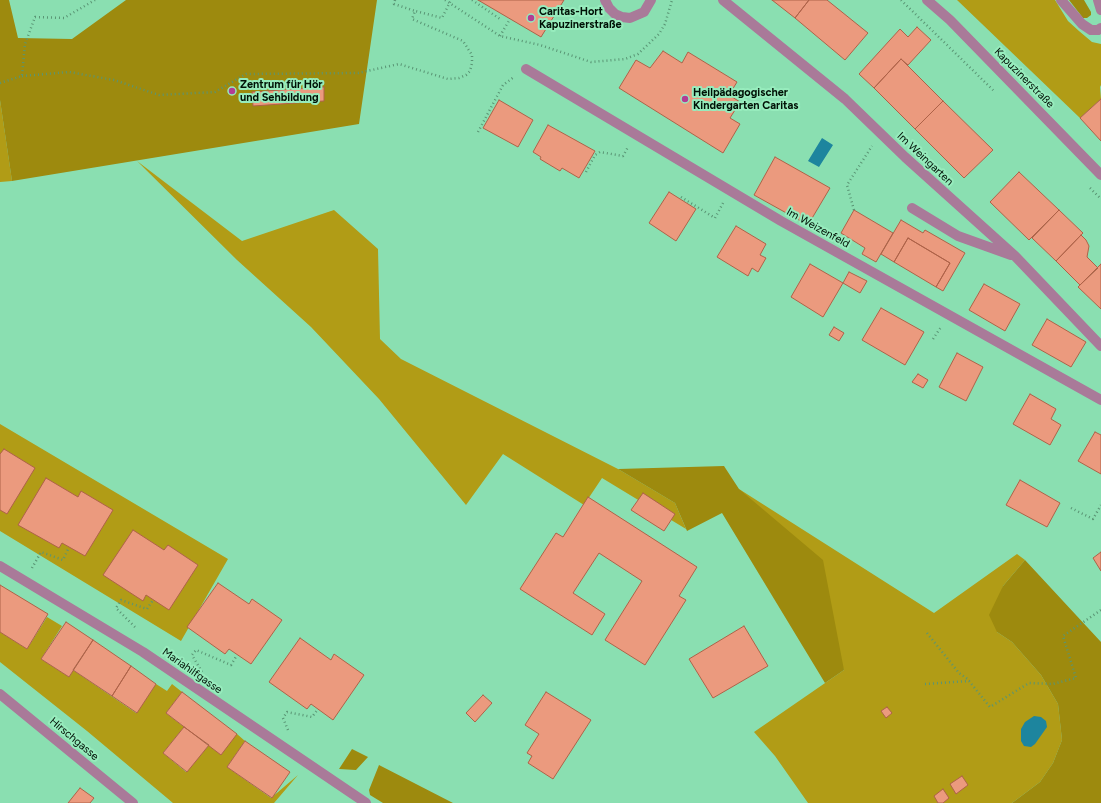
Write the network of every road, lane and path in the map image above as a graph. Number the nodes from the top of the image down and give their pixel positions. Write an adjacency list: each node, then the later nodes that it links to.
1 (95, 0): 21 (path)
2 (395, 0): 14 (path)
3 (445, 0): 13 (path)
4 (472, 0): 16 (path)
5 (605, 0): 6 (street)
6 (651, 0)
7 (672, 0): 19 (path)
8 (723, 0): 26 (street, Im Weingarten)
9 (902, 0): 24 (path)
10 (927, 0): 29 (street, Kapuzinerstraße)
11 (1061, 0): 18 (street)
12 (1098, 0): 15 (street)
13 (450, 2): 14 (path); 19 (path)
14 (415, 10): 21 (path)
15 (1101, 10)
16 (500, 19)
17 (510, 19): 19 (path)
18 (1101, 28)
19 (500, 36)
20 (526, 69): 27 (street, Im Weizenfeld)
21 (22, 76): 22 (path)
22 (0, 83)
23 (503, 85): 25 (path)
24 (996, 92)
25 (478, 132)
26 (880, 132): 35 (path); 36 (street, Im Weingarten)
27 (635, 134): 28 (path); 31 (street, Im Weizenfeld)
28 (586, 172)
29 (1101, 175)
30 (1086, 184): 33 (path)
31 (730, 191): 32 (path); 38 (street, Im Weizenfeld)
32 (681, 197)
33 (1101, 199)
34 (912, 208): 36 (street)
35 (854, 210)
36 (1015, 256): 37 (street, Im Weingarten)
37 (1101, 346)
38 (1101, 400)
39 (1101, 505): 40 (path)
40 (1071, 508)
41 (69, 547): 43 (path)
42 (0, 566): 56 (street, Mariahilfgasse)
43 (31, 571)
44 (153, 600): 46 (path)
45 (1101, 610): 50 (path)
46 (140, 632)
47 (926, 633): 50 (path)
48 (237, 655): 49 (path)
49 (203, 673)
50 (969, 681): 51 (path)
51 (925, 684)
52 (0, 694): 55 (street, Hirschgasse)
53 (318, 709): 54 (path)
54 (288, 736)
55 (133, 803)
56 (366, 803)

